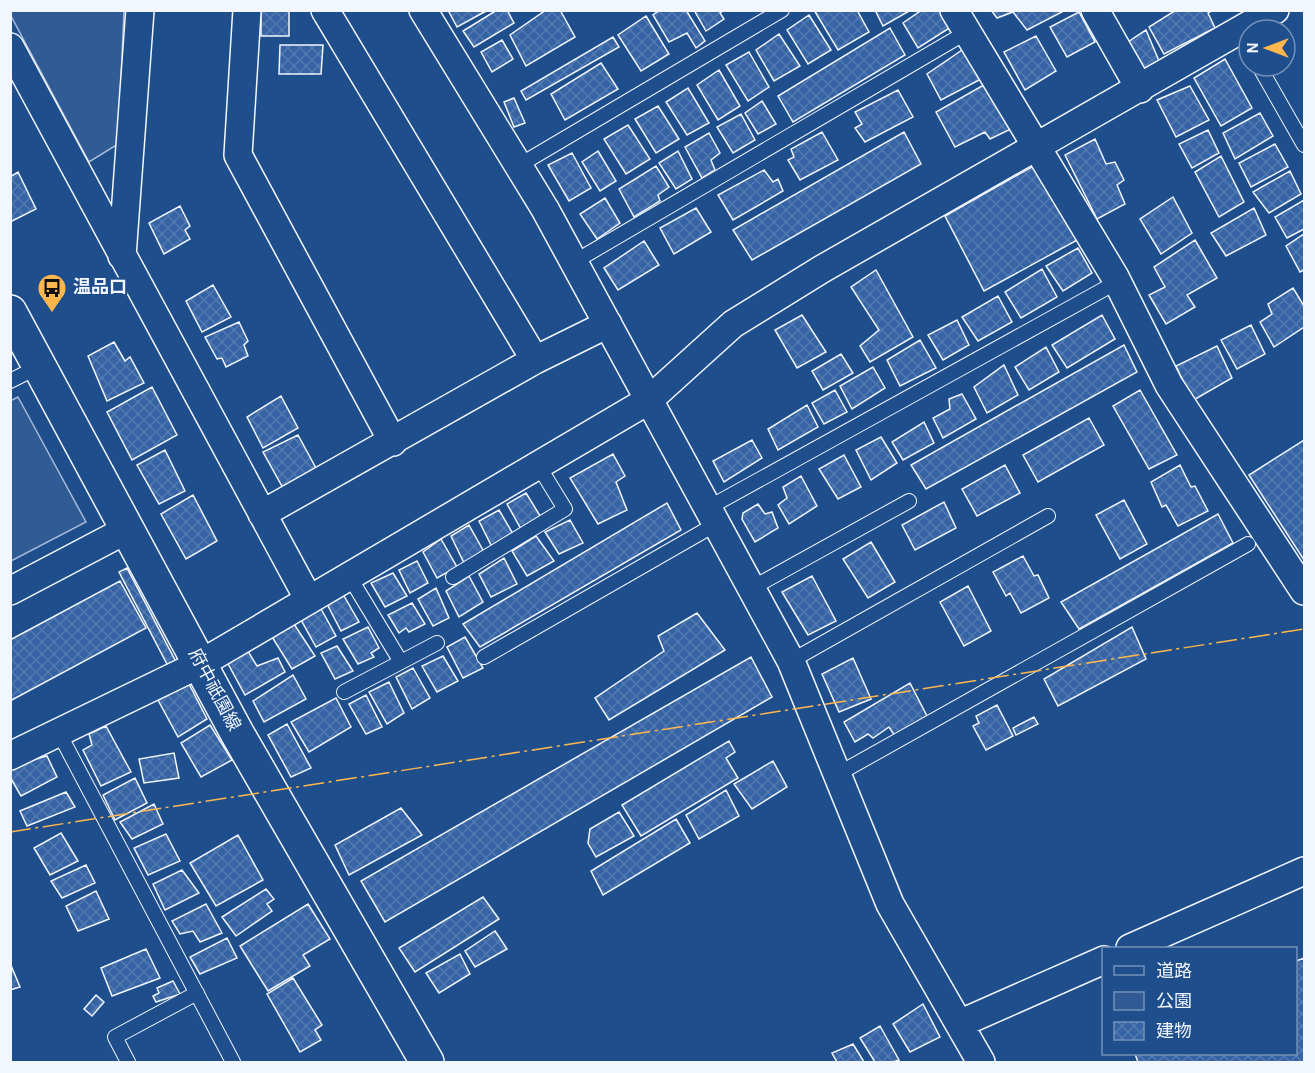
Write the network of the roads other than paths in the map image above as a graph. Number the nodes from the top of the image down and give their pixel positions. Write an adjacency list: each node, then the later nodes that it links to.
1 (140, 10): 15 (street)
2 (247, 10): 24 (street)
3 (324, 10): 20 (street)
4 (423, 10): 14 (street)
5 (782, 10): 14 (lane)
6 (1095, 10): 11 (street)
7 (960, 21): 13 (street); 16 (lane)
8 (1237, 43): 11 (street)
9 (10, 47): 15 (street)
10 (1266, 78): 12 (lane)
11 (1140, 88): 13 (street)
12 (1305, 145)
13 (1036, 147): 17 (street); 23 (street)
14 (518, 166): 16 (street)
15 (122, 256): 27 (street)
16 (574, 262): 19 (street)
17 (1117, 282): 28 (lane); 36 (street)
18 (10, 312): 21 (main road, 府中祇園線)
19 (608, 324): 20 (street); 23 (street)
20 (536, 360): 24 (street)
21 (40, 366): 22 (lane); 30 (main road, 府中祇園線)
22 (10, 381)
23 (649, 400): 25 (street); 28 (street)
24 (393, 442): 27 (street)
25 (538, 465): 32 (street); 33 (lane)
26 (909, 501): 34 (lane)
27 (262, 514): 37 (street)
28 (712, 516): 34 (street); 39 (lane)
29 (1048, 516): 40 (lane)
30 (128, 529): 35 (street); 42 (main road, 府中祇園線)
31 (1248, 544): 46 (lane)
32 (349, 576): 37 (street); 41 (lane)
33 (453, 577)
34 (752, 588): 40 (street)
35 (10, 591)
36 (1305, 591)
37 (309, 600): 42 (street)
38 (437, 643): 41 (lane)
39 (484, 657)
40 (791, 661): 46 (street)
41 (400, 662): 43 (lane)
42 (200, 664): 44 (street); 54 (main road, 府中祇園線)
43 (344, 692)
44 (59, 732): 45 (street); 50 (lane)
45 (10, 756)
46 (838, 774): 51 (street)
47 (1305, 871): 48 (street)
48 (1132, 947)
49 (1102, 961): 51 (street)
50 (197, 993): 52 (lane); 53 (lane)
51 (959, 1024): 55 (street)
52 (128, 1062)
53 (233, 1062)
54 (427, 1062)
55 (981, 1062)

